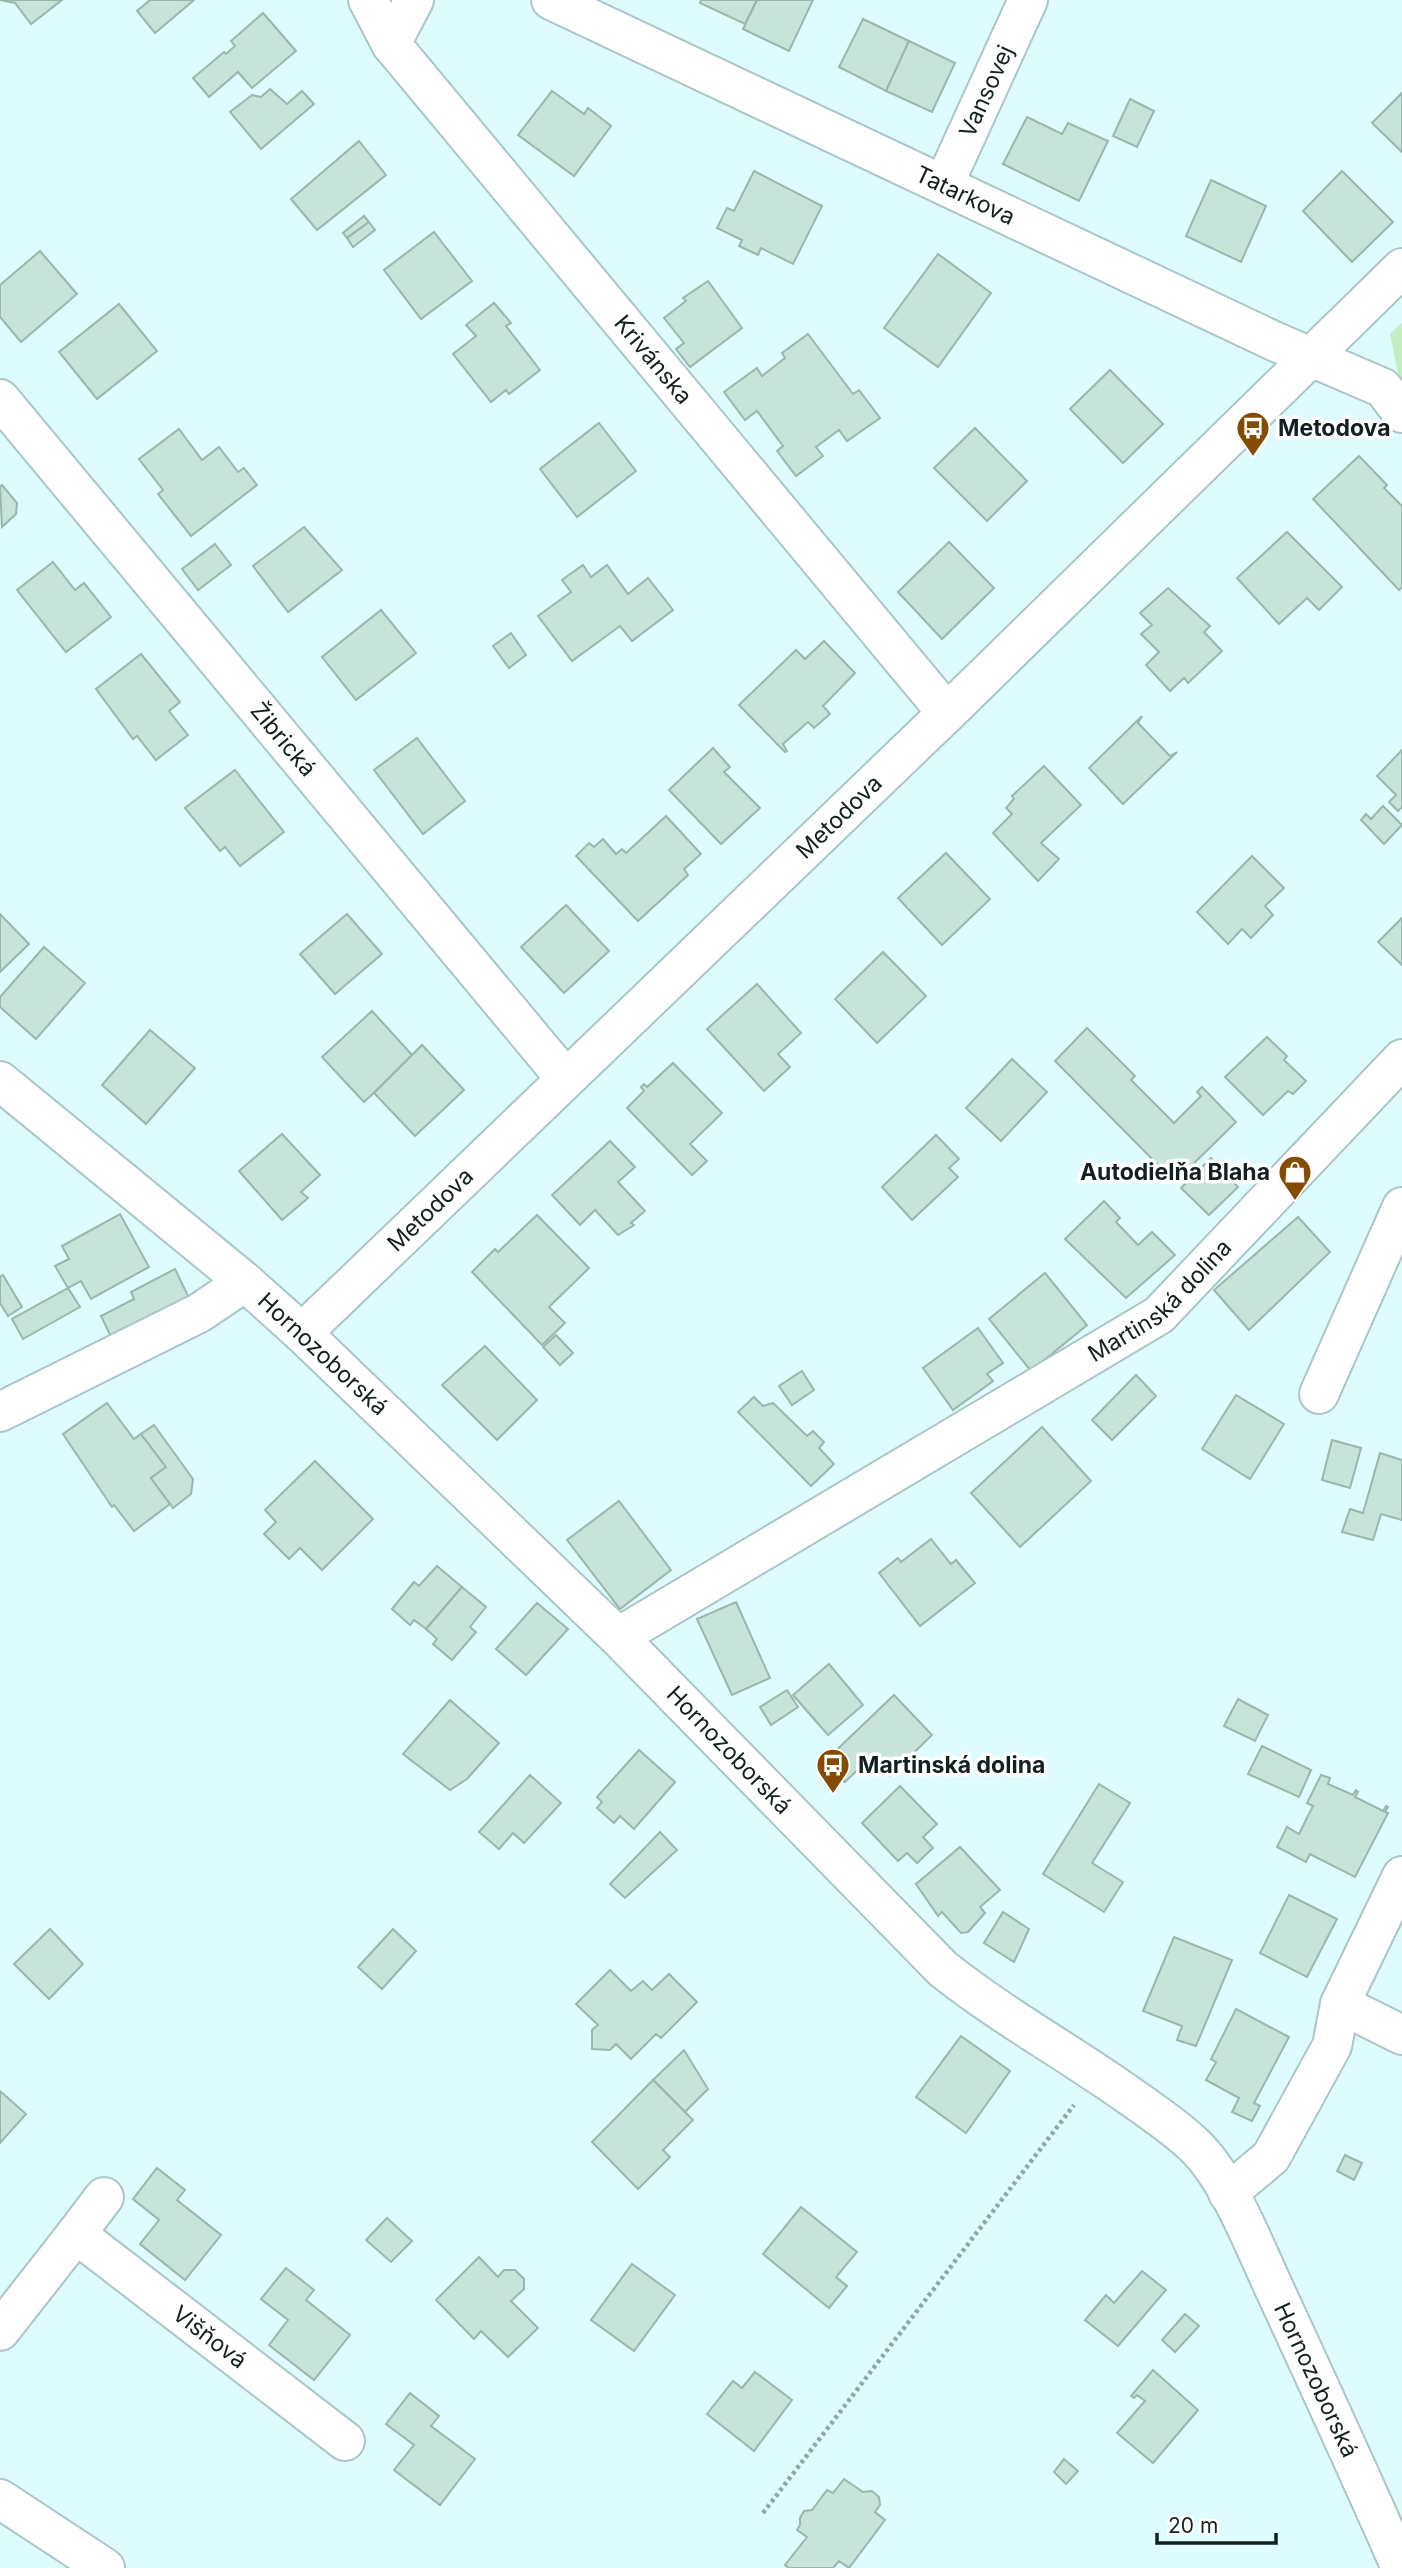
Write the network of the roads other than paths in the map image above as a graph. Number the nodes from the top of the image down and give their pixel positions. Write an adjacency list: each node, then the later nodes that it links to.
1 (368, 0): 5 (street, Krivánska)
2 (414, 0): 5 (street)
3 (551, 0): 6 (street, Tatarkova)
4 (1028, 0): 6 (street, Vansovej)
5 (391, 44): 11 (street, Krivánska)
6 (944, 184): 8 (street, Tatarkova)
7 (1402, 268): 8 (street, Metodova)
8 (1309, 356): 10 (street, Tatarkova); 11 (street, Metodova)
9 (0, 399): 13 (street, Žibrická)
10 (1396, 399)
11 (947, 713): 13 (street, Metodova)
12 (1402, 1059): 20 (street, Martinská dolina)
13 (565, 1078): 17 (street, Metodova)
14 (0, 1081): 16 (street, Hornozoborská)
15 (1402, 1207): 18 (street)
16 (245, 1282): 17 (street, Hornozoborská); 19 (street, Hornozoborská)
17 (302, 1333): 20 (street, Hornozoborská)
18 (1319, 1395)
19 (0, 1412)
20 (618, 1637): 24 (street, Hornozoborská)
21 (1402, 1876): 22 (street)
22 (1340, 2004): 23 (street); 24 (street)
23 (1402, 2035)
24 (1228, 2193): 31 (street, Hornozoborská)
25 (104, 2197): 26 (street)
26 (76, 2234): 27 (street); 28 (street, Višňová)
27 (0, 2331)
28 (345, 2441)
29 (0, 2499): 30 (street)
30 (105, 2568)
31 (1401, 2568)

